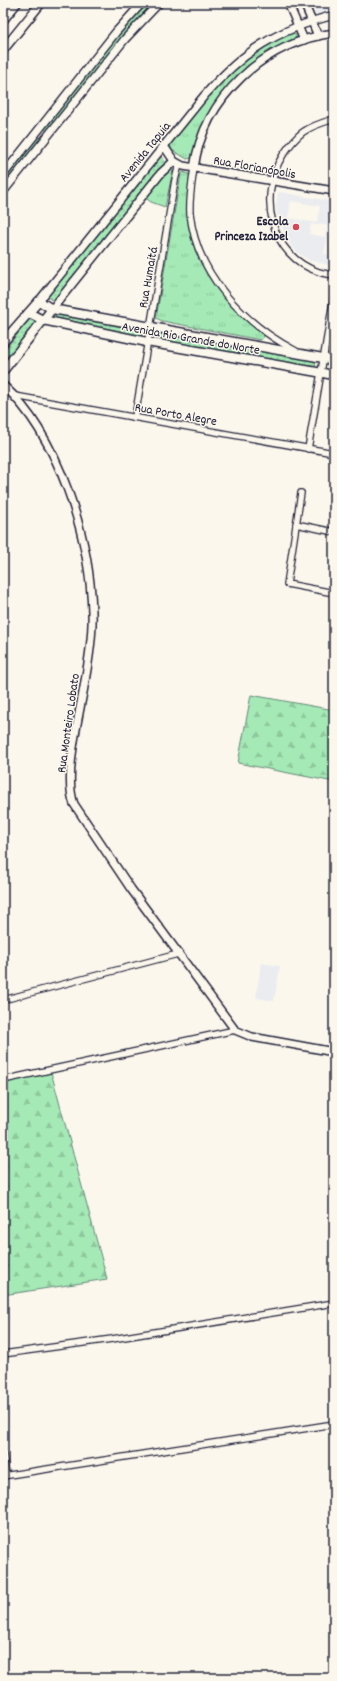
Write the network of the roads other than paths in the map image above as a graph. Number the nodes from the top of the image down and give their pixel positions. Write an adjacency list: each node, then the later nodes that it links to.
1 (29, 3): 12 (main road)
2 (41, 3): 16 (main road)
3 (142, 3): 10 (street)
4 (159, 3): 14 (street)
5 (288, 3): 9 (street)
6 (304, 3): 8 (street)
7 (334, 15): 8 (street, Avenida Tapuia)
8 (312, 21): 9 (street, Avenida Tapuia); 13 (street)
9 (298, 26): 15 (street); 20 (street, Avenida Tapuia)
10 (116, 32): 14 (street); 18 (street)
11 (334, 33): 13 (street)
12 (3, 35)
13 (318, 36): 15 (street)
14 (125, 40): 19 (street)
15 (304, 40): 22 (street)
16 (3, 50)
17 (334, 119): 24 (street)
18 (39, 131): 19 (street); 23 (street)
19 (48, 138): 26 (street)
20 (164, 146): 21 (street); 29 (street, Avenida Tapuia)
21 (176, 163): 22 (street, Rua Florianópolis); 30 (street, Avenida Tapuia); 33 (street, Rua Humaitá)
22 (194, 168): 24 (street, Rua Florianópolis); 36 (street)
23 (3, 175)
24 (271, 181): 25 (street, Rua Florianópolis); 27 (street)
25 (334, 191)
26 (3, 192)
27 (334, 276)
28 (334, 296): 37 (street)
29 (39, 301): 30 (main road); 31 (main road, Avenida Tapuia)
30 (52, 309): 32 (main road, Avenida Tapuia); 33 (main road, Avenida Rio Grande do Norte)
31 (30, 313): 32 (main road, Avenida Rio Grande do Norte); 34 (main road, Avenida Tapuia)
32 (43, 320): 35 (main road, Avenida Rio Grande do Norte); 39 (main road, Avenida Tapuia)
33 (150, 326): 35 (street, Rua Humaitá); 36 (main road, Avenida Rio Grande do Norte)
34 (3, 342)
35 (147, 342): 40 (main road, Avenida Rio Grande do Norte); 44 (street, Rua Humaitá)
36 (302, 354): 37 (main road, Avenida Rio Grande do Norte)
37 (323, 358): 38 (main road, Avenida Rio Grande do Norte); 40 (street)
38 (334, 360)
39 (3, 371)
40 (321, 372): 41 (main road, Avenida Rio Grande do Norte); 45 (street)
41 (334, 375)
42 (3, 385): 43 (street, Rua Monteiro Lobato)
43 (15, 396): 44 (street, Rua Porto Alegre); 51 (street, Rua Monteiro Lobato)
44 (135, 417): 45 (street, Rua Porto Alegre)
45 (308, 448): 46 (street, Rua Porto Alegre)
46 (334, 453)
47 (301, 494): 48 (street)
48 (296, 524): 49 (street); 50 (street)
49 (334, 532)
50 (334, 592)
51 (178, 954): 52 (street); 53 (street, Rua Monteiro Lobato)
52 (3, 1000)
53 (235, 1030): 54 (street, Rua Monteiro Lobato); 55 (street)
54 (334, 1052)
55 (3, 1080)
56 (334, 1303): 57 (street)
57 (3, 1354)
58 (334, 1424): 60 (street)
59 (3, 1454): 60 (street)
60 (4, 1476)

